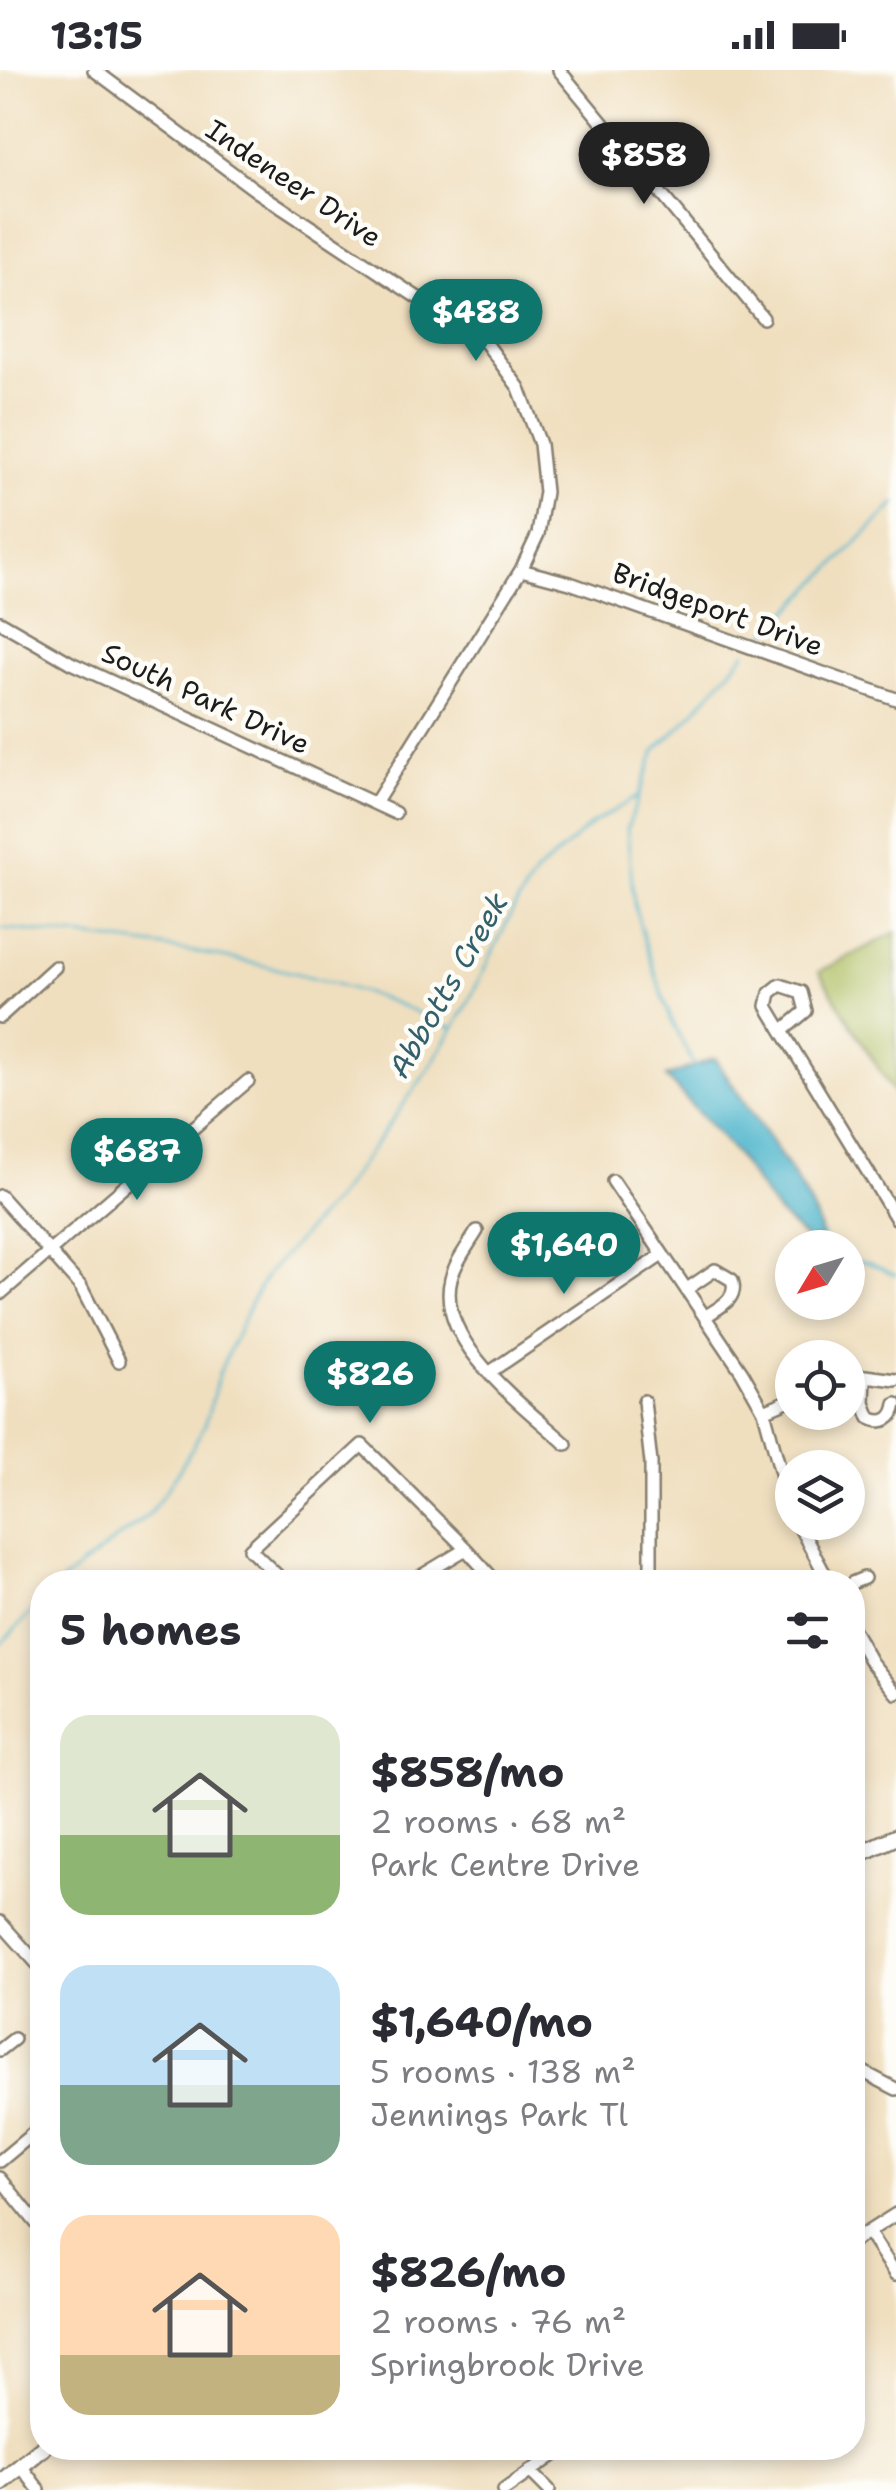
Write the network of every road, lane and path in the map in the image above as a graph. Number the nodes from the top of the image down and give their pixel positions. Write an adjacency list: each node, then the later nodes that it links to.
1 (94, 70): 4 (street, Indeneer Drive)
2 (559, 70): 3 (street)
3 (763, 318)
4 (521, 570): 6 (street, Bridgeport Drive); 7 (street, Indeneer Drive)
5 (0, 622): 7 (street, South Park Drive)
6 (896, 699)
7 (376, 802): 8 (street, South Park Drive)
8 (394, 813)
9 (55, 967): 10 (street)
10 (0, 1017)
11 (782, 1031): 15 (street)
12 (248, 1081): 17 (street)
13 (613, 1181): 18 (street)
14 (0, 1196): 17 (street)
15 (896, 1218)
16 (477, 1231): 23 (street)
17 (50, 1250): 20 (street); 22 (street)
18 (662, 1256): 19 (street); 23 (street)
19 (687, 1289): 21 (street); 21 (street)
20 (0, 1294)
21 (705, 1317): 30 (street)
22 (119, 1362)
23 (490, 1372): 31 (street)
24 (865, 1376): 25 (street)
25 (896, 1380)
26 (644, 1401): 38 (street)
27 (896, 1404): 29 (street)
28 (775, 1405): 30 (street)
29 (865, 1406)
30 (764, 1410): 32 (street)
31 (566, 1444)
32 (775, 1450)
33 (807, 1540): 39 (street)
34 (466, 1550): 35 (street); 36 (street); 37 (street)
35 (272, 1570)
36 (432, 1570)
37 (485, 1570)
38 (651, 1570)
39 (823, 1570)
40 (865, 1652): 41 (street)
41 (896, 1693)
42 (896, 1837): 43 (main road)
43 (865, 1850)
44 (0, 1922): 45 (street)
45 (30, 1956)
46 (14, 2039): 47 (street)
47 (0, 2050)
48 (865, 2073): 49 (street)
49 (896, 2089)
50 (30, 2136): 51 (street)
51 (0, 2160)
52 (0, 2178): 54 (street)
53 (896, 2214): 55 (street)
54 (30, 2215)
55 (868, 2232): 56 (street); 57 (street)
56 (865, 2234)
57 (896, 2274)
58 (30, 2459): 60 (main road)
59 (546, 2460): 61 (street)
60 (21, 2466): 62 (main road); 63 (street)
61 (530, 2471): 64 (street); 65 (street)
62 (0, 2482)
63 (39, 2490)
64 (504, 2490)
65 (549, 2490)

